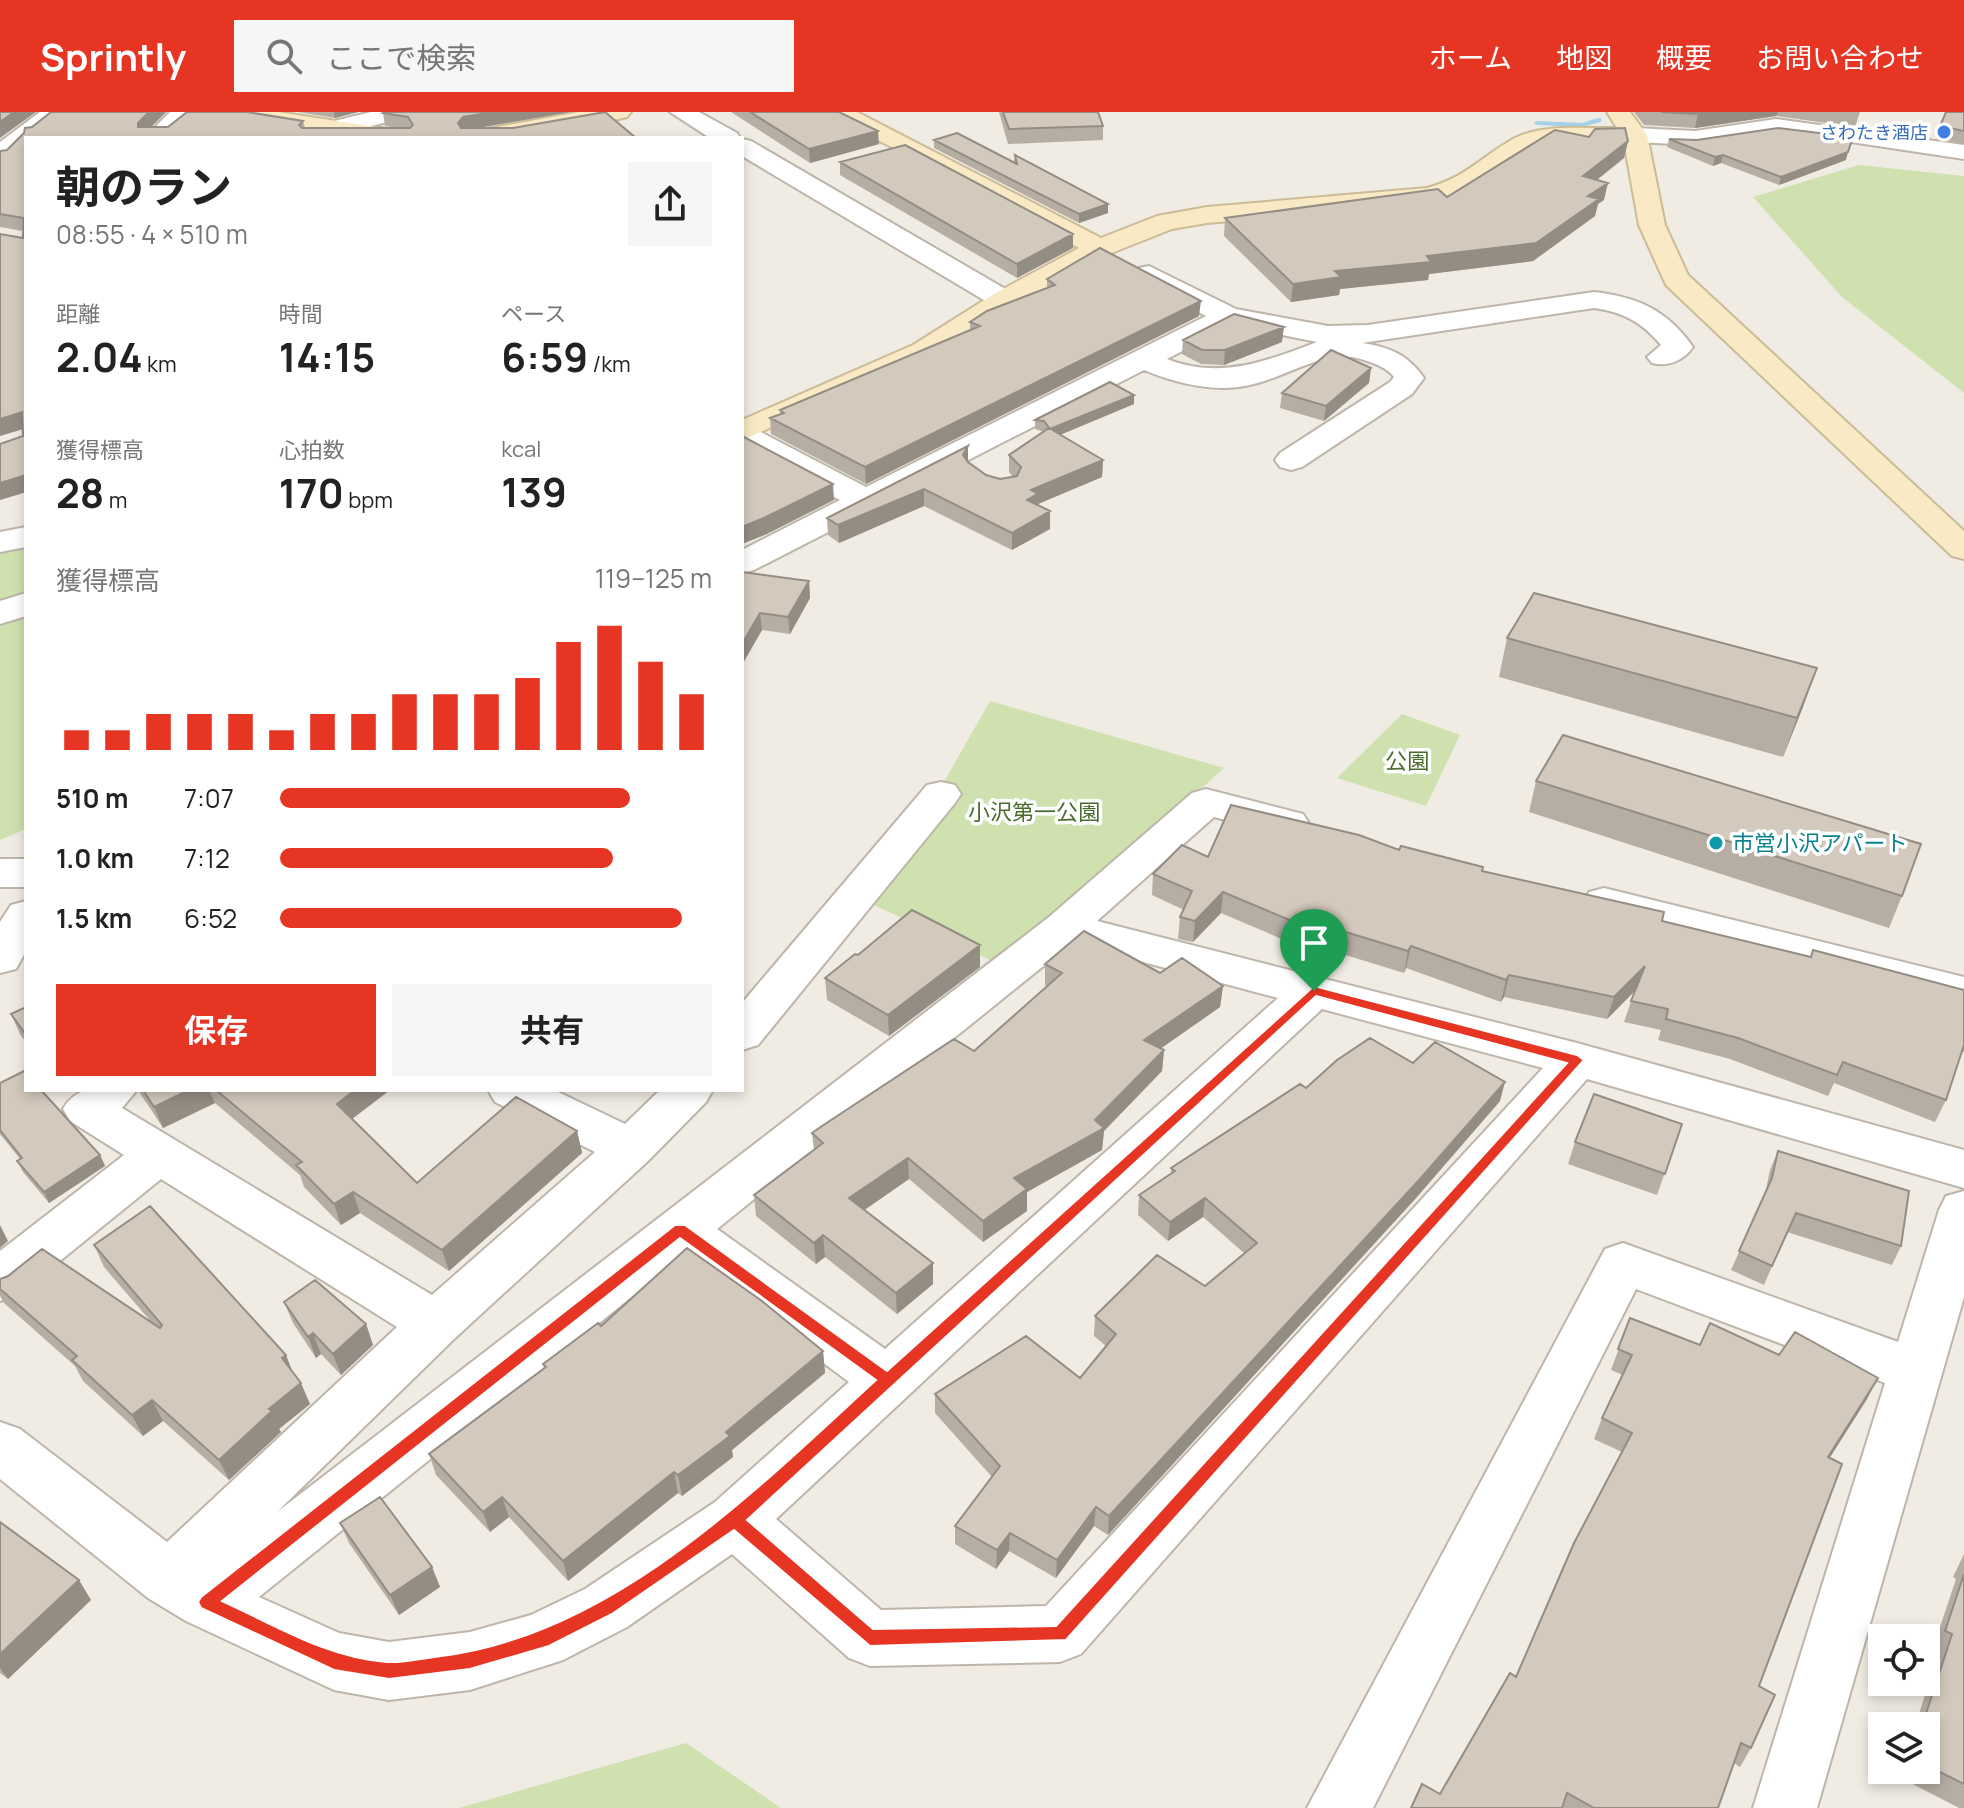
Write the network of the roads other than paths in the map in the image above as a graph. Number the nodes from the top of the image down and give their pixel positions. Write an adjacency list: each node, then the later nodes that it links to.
1 (56, 112): 12 (street)
2 (190, 112): 13 (street)
3 (232, 112): 10 (street)
4 (400, 112): 10 (street)
5 (619, 112): 15 (street)
6 (682, 112): 16 (street)
7 (838, 112): 17 (street)
8 (1617, 112): 11 (street)
9 (1799, 119): 11 (street); 19 (street)
10 (325, 133): 14 (street)
11 (1635, 135): 24 (street); 37 (street)
12 (9, 136): 20 (street)
13 (158, 136)
14 (371, 136)
15 (486, 136)
16 (724, 136)
17 (909, 146): 21 (street); 24 (street)
18 (744, 147): 23 (street)
19 (1964, 152)
20 (0, 156)
21 (866, 157)
22 (824, 169): 23 (street)
23 (796, 177): 25 (street)
24 (1099, 248): 25 (street); 26 (street)
25 (1004, 300): 30 (street)
26 (1228, 316): 27 (street); 28 (street)
27 (1662, 357)
28 (1142, 359): 29 (street); 32 (street)
29 (1013, 424): 33 (street); 34 (street)
30 (744, 432)
31 (744, 434): 34 (street)
32 (1291, 460)
33 (982, 472)
34 (863, 499): 38 (street)
35 (24, 537): 36 (street)
36 (0, 542)
37 (1964, 549)
38 (744, 562)
39 (24, 605): 40 (street)
40 (0, 613)
41 (941, 794): 51 (street)
42 (1330, 833): 47 (street)
43 (0, 873): 44 (street)
44 (24, 873)
45 (1562, 892): 50 (street)
46 (24, 918): 48 (street)
47 (1064, 927): 49 (street); 60 (street)
48 (0, 958)
49 (1314, 991): 52 (street); 64 (street)
50 (1964, 993)
51 (744, 1032)
52 (1577, 1060): 58 (street); 66 (street)
53 (110, 1092): 57 (street)
54 (516, 1092): 56 (street)
55 (687, 1092): 56 (street)
56 (631, 1148): 62 (street)
57 (160, 1153): 61 (street); 62 (street)
58 (1964, 1169)
59 (1964, 1210): 63 (street)
60 (680, 1229): 64 (street); 67 (street)
61 (0, 1280)
62 (435, 1324): 67 (street)
63 (1915, 1371): 68 (street); 69 (street)
64 (887, 1380): 66 (street)
65 (0, 1446): 67 (street)
66 (735, 1520): 67 (street)
67 (188, 1591)
68 (1339, 1808)
69 (1785, 1808)

